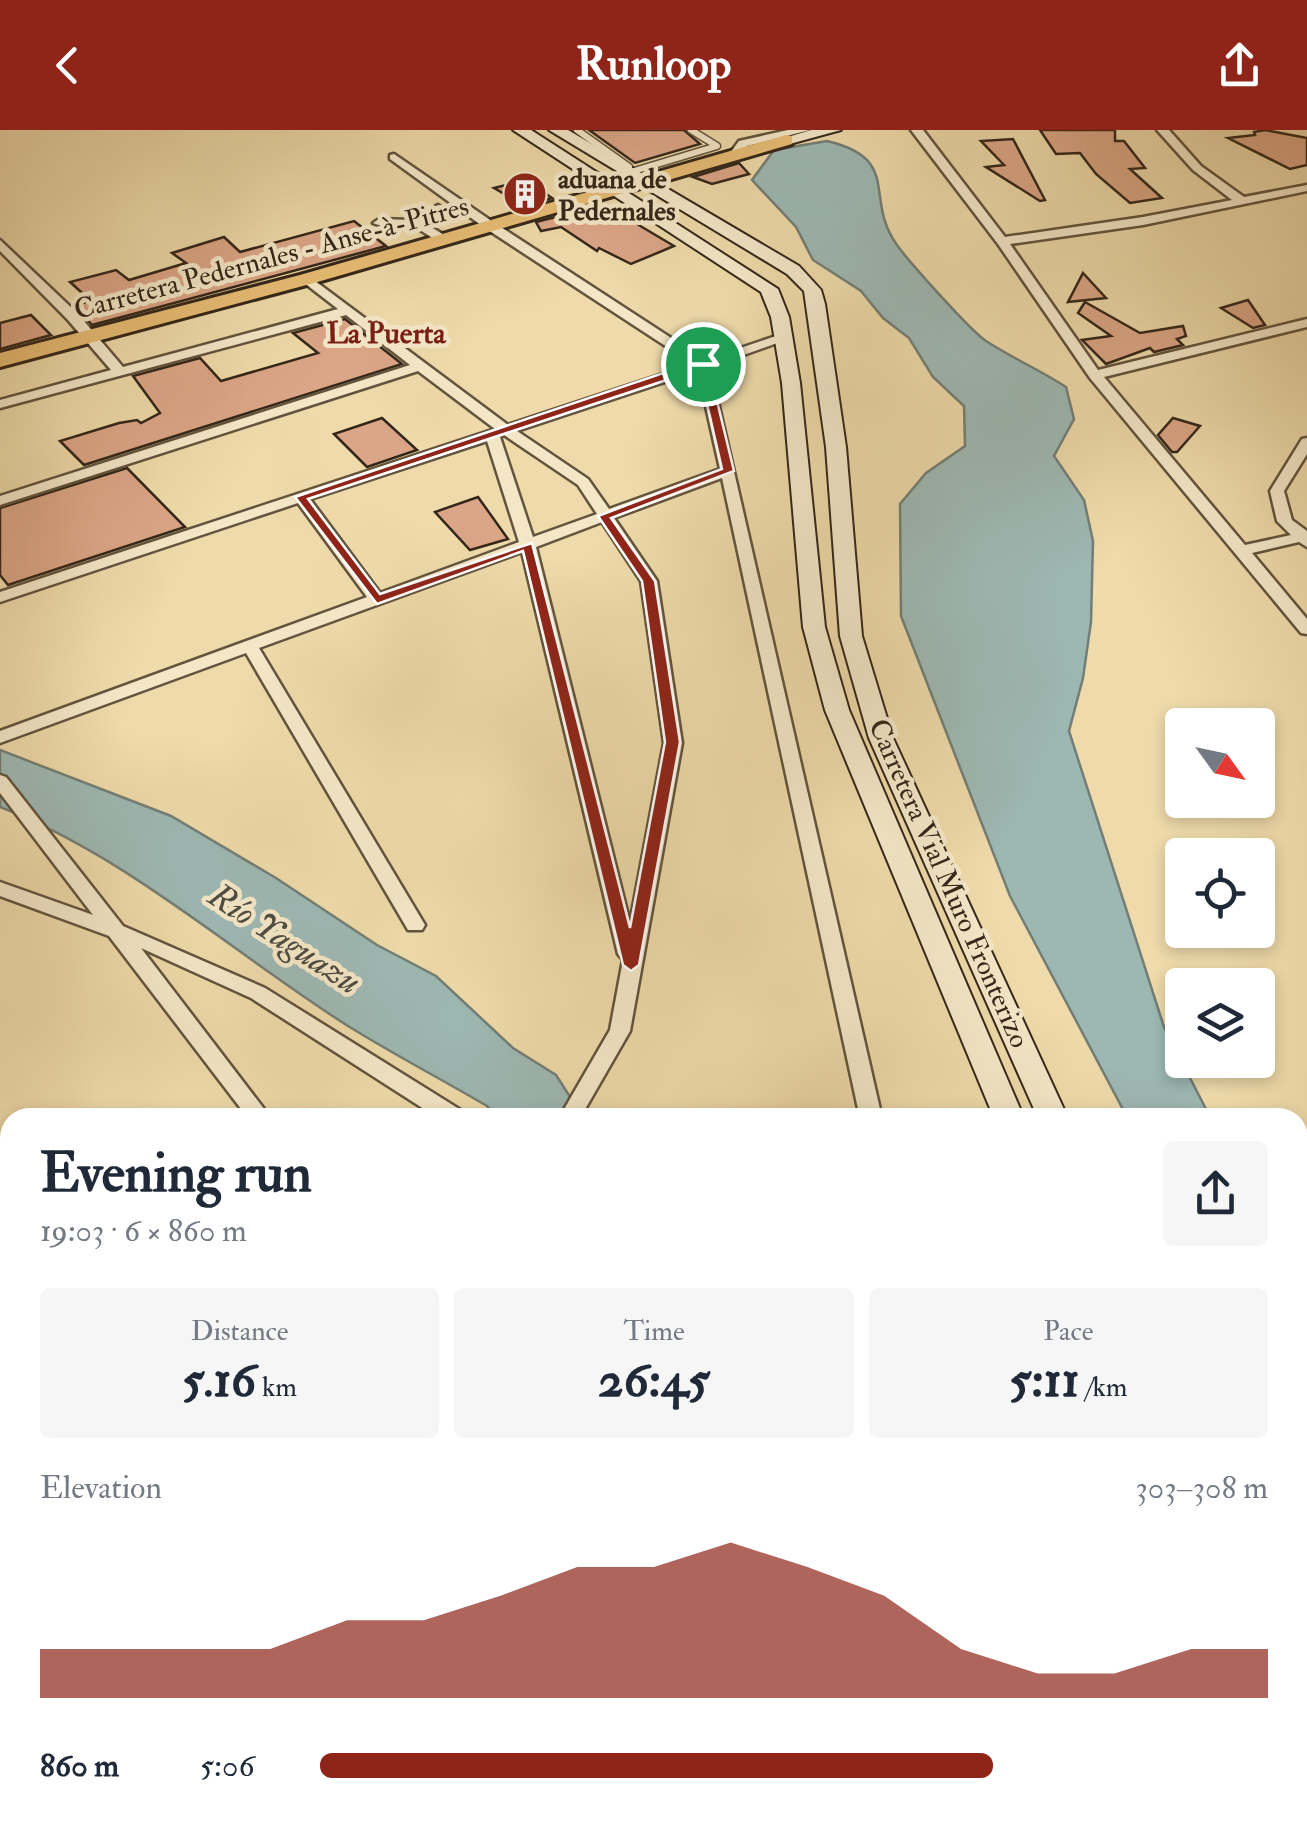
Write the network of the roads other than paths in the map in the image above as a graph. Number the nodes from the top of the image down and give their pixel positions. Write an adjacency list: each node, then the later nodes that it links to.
1 (522, 130): 12 (street, Carretera Vial Muro Fronterizo)
2 (557, 130): 10 (street, Carretera Vial Muro Fronterizo)
3 (577, 130): 10 (lane)
4 (691, 130): 10 (lane)
5 (833, 130): 8 (street)
6 (917, 130): 19 (street)
7 (1163, 130): 13 (street)
8 (795, 135): 10 (main road, Carretera Pedernales - Anse-à-Pitres)
9 (394, 157): 17 (street)
10 (638, 176): 12 (main road, Carretera Pedernales - Anse-à-Pitres); 54 (street, Carretera Vial Muro Fronterizo)
11 (1307, 188): 13 (street)
12 (610, 190): 17 (main road, Carretera Pedernales - Anse-à-Pitres); 24 (street, Carretera Vial Muro Fronterizo)
13 (1244, 203): 19 (street)
14 (438, 209): 16 (street)
15 (379, 223): 16 (street)
16 (416, 224): 18 (street)
17 (489, 225): 18 (main road, Carretera Pedernales - Anse-à-Pitres); 26 (street)
18 (442, 239): 21 (main road, Carretera Pedernales - Anse-à-Pitres)
19 (1002, 241): 29 (street)
20 (0, 244): 28 (street)
21 (306, 279): 22 (street); 25 (main road, Carretera Pedernales - Anse-à-Pitres)
22 (349, 310): 27 (street); 28 (street)
23 (1307, 322): 29 (street)
24 (784, 338): 26 (street); 53 (street, Carretera Vial Muro Fronterizo)
25 (0, 360)
26 (703, 364): 31 (street); 33 (street)
27 (422, 365): 31 (street); 35 (street)
28 (120, 372): 30 (street)
29 (1095, 376): 39 (street)
30 (1, 403)
31 (500, 432): 34 (street); 36 (street); 38 (street)
32 (1307, 442): 37 (street)
33 (728, 471): 36 (street); 52 (street)
34 (301, 497): 40 (street); 41 (street)
35 (0, 501)
36 (604, 516): 38 (street); 48 (street)
37 (1305, 538): 39 (street)
38 (528, 546): 41 (street); 48 (street)
39 (1242, 550): 42 (street)
40 (0, 597)
41 (377, 600): 43 (street)
42 (1307, 629)
43 (250, 646): 44 (street); 47 (street)
44 (0, 737)
45 (0, 781): 49 (street)
46 (0, 889): 50 (street)
47 (416, 925)
48 (631, 965): 51 (street)
49 (252, 1108)
50 (440, 1108)
51 (576, 1108)
52 (869, 1108)
53 (1005, 1108)
54 (1048, 1108)

